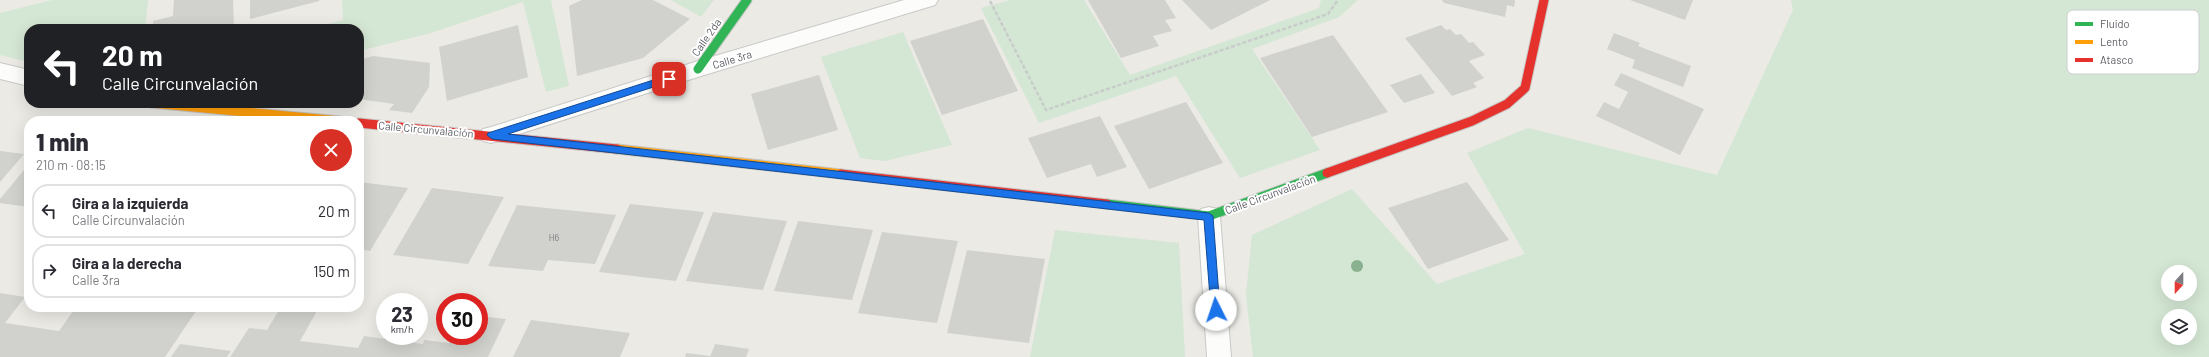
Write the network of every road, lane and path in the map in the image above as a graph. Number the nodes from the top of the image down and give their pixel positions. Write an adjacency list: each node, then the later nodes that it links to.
1 (747, 0): 6 (street, Calle 2da)
2 (928, 0): 6 (street, Calle 3ra)
3 (1338, 0): 5 (path)
4 (1544, 0): 13 (street, Calle Circunvalación)
5 (990, 1)
6 (698, 69): 12 (street, Calle 3ra)
7 (0, 71): 8 (street)
8 (24, 77)
9 (204, 108): 10 (street)
10 (288, 116)
11 (364, 123): 12 (street, Calle Circunvalación)
12 (492, 135): 13 (street, Calle Circunvalación)
13 (1209, 216): 14 (street)
14 (1219, 357)

